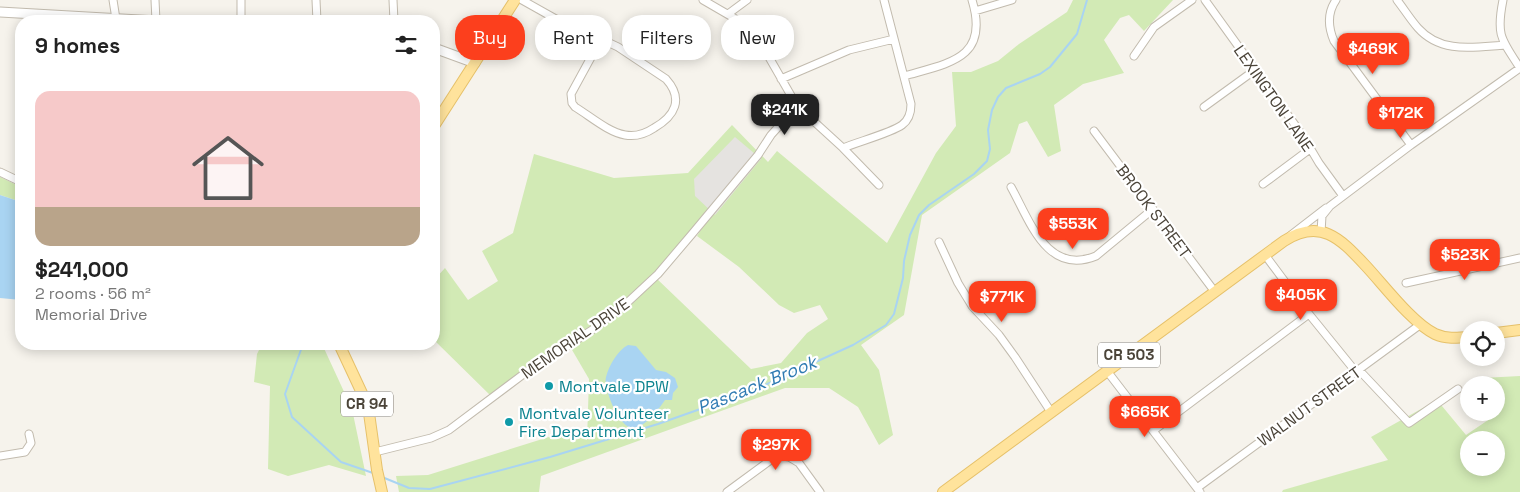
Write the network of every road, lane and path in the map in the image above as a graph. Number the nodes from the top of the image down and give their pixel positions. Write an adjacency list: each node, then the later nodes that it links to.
1 (113, 0): 22 (street)
2 (155, 0): 23 (street)
3 (241, 0): 24 (street)
4 (316, 0): 25 (street)
5 (393, 0): 26 (street)
6 (515, 0): 33 (main road)
7 (522, 0): 27 (street)
8 (703, 0): 20 (street)
9 (747, 0): 20 (street)
10 (884, 0): 28 (street)
11 (972, 0): 18 (street)
12 (1012, 0): 18 (street)
13 (1192, 0): 32 (street)
14 (1205, 0): 35 (street, LEXINGTON LANE)
15 (1336, 0): 42 (street)
16 (1397, 0): 30 (street)
17 (1503, 0): 30 (street)
18 (975, 11): 36 (street)
19 (0, 12): 21 (street)
20 (728, 14): 37 (street)
21 (50, 15)
22 (115, 15)
23 (156, 15)
24 (241, 15)
25 (317, 15)
26 (394, 15)
27 (548, 15)
28 (894, 38): 36 (street); 37 (street)
29 (601, 39): 29 (street)
30 (1505, 45): 34 (street)
31 (440, 50): 33 (street)
32 (1134, 56)
33 (475, 62): 40 (main road)
34 (1520, 68): 42 (street)
35 (1255, 70): 39 (street); 44 (street, LEXINGTON LANE)
36 (904, 76): 43 (street)
37 (781, 80): 38 (street)
38 (797, 106): 43 (street); 71 (street, MEMORIAL DRIVE)
39 (1204, 107)
40 (440, 117)
41 (1094, 131): 51 (street, BROOK STREET)
42 (1411, 145): 50 (street)
43 (842, 148): 48 (street)
44 (1310, 149): 47 (street); 50 (street, LEXINGTON LANE)
45 (0, 172): 46 (street)
46 (15, 179)
47 (1263, 184)
48 (879, 185)
49 (1011, 187): 51 (street)
50 (1340, 198): 52 (street); 53 (street)
51 (1153, 209): 58 (street, BROOK STREET)
52 (1321, 232): 53 (main road, CR 503); 60 (main road)
53 (1284, 241): 55 (main road, CR 503)
54 (939, 242): 68 (street)
55 (1265, 255): 58 (main road, CR 503); 59 (street)
56 (1520, 258): 57 (street)
57 (1406, 283)
58 (1215, 292): 65 (main road, CR 503)
59 (1309, 314): 66 (street); 69 (street)
60 (1420, 324): 63 (main road); 66 (street, WALNUT STREET)
61 (1520, 330): 62 (main road)
62 (1505, 332)
63 (1460, 337)
64 (342, 350): 71 (main road, CR 94)
65 (1107, 371): 68 (main road, CR 503); 69 (street)
66 (1358, 371): 67 (street); 73 (street, WALNUT STREET)
67 (1458, 389)
68 (1051, 412): 77 (main road, CR 503)
69 (1153, 431): 73 (street)
70 (29, 434): 72 (street)
71 (375, 452): 74 (main road, CR 94)
72 (0, 456)
73 (1198, 490)
74 (382, 492)
75 (727, 492): 76 (street)
76 (820, 492)
77 (943, 492)

